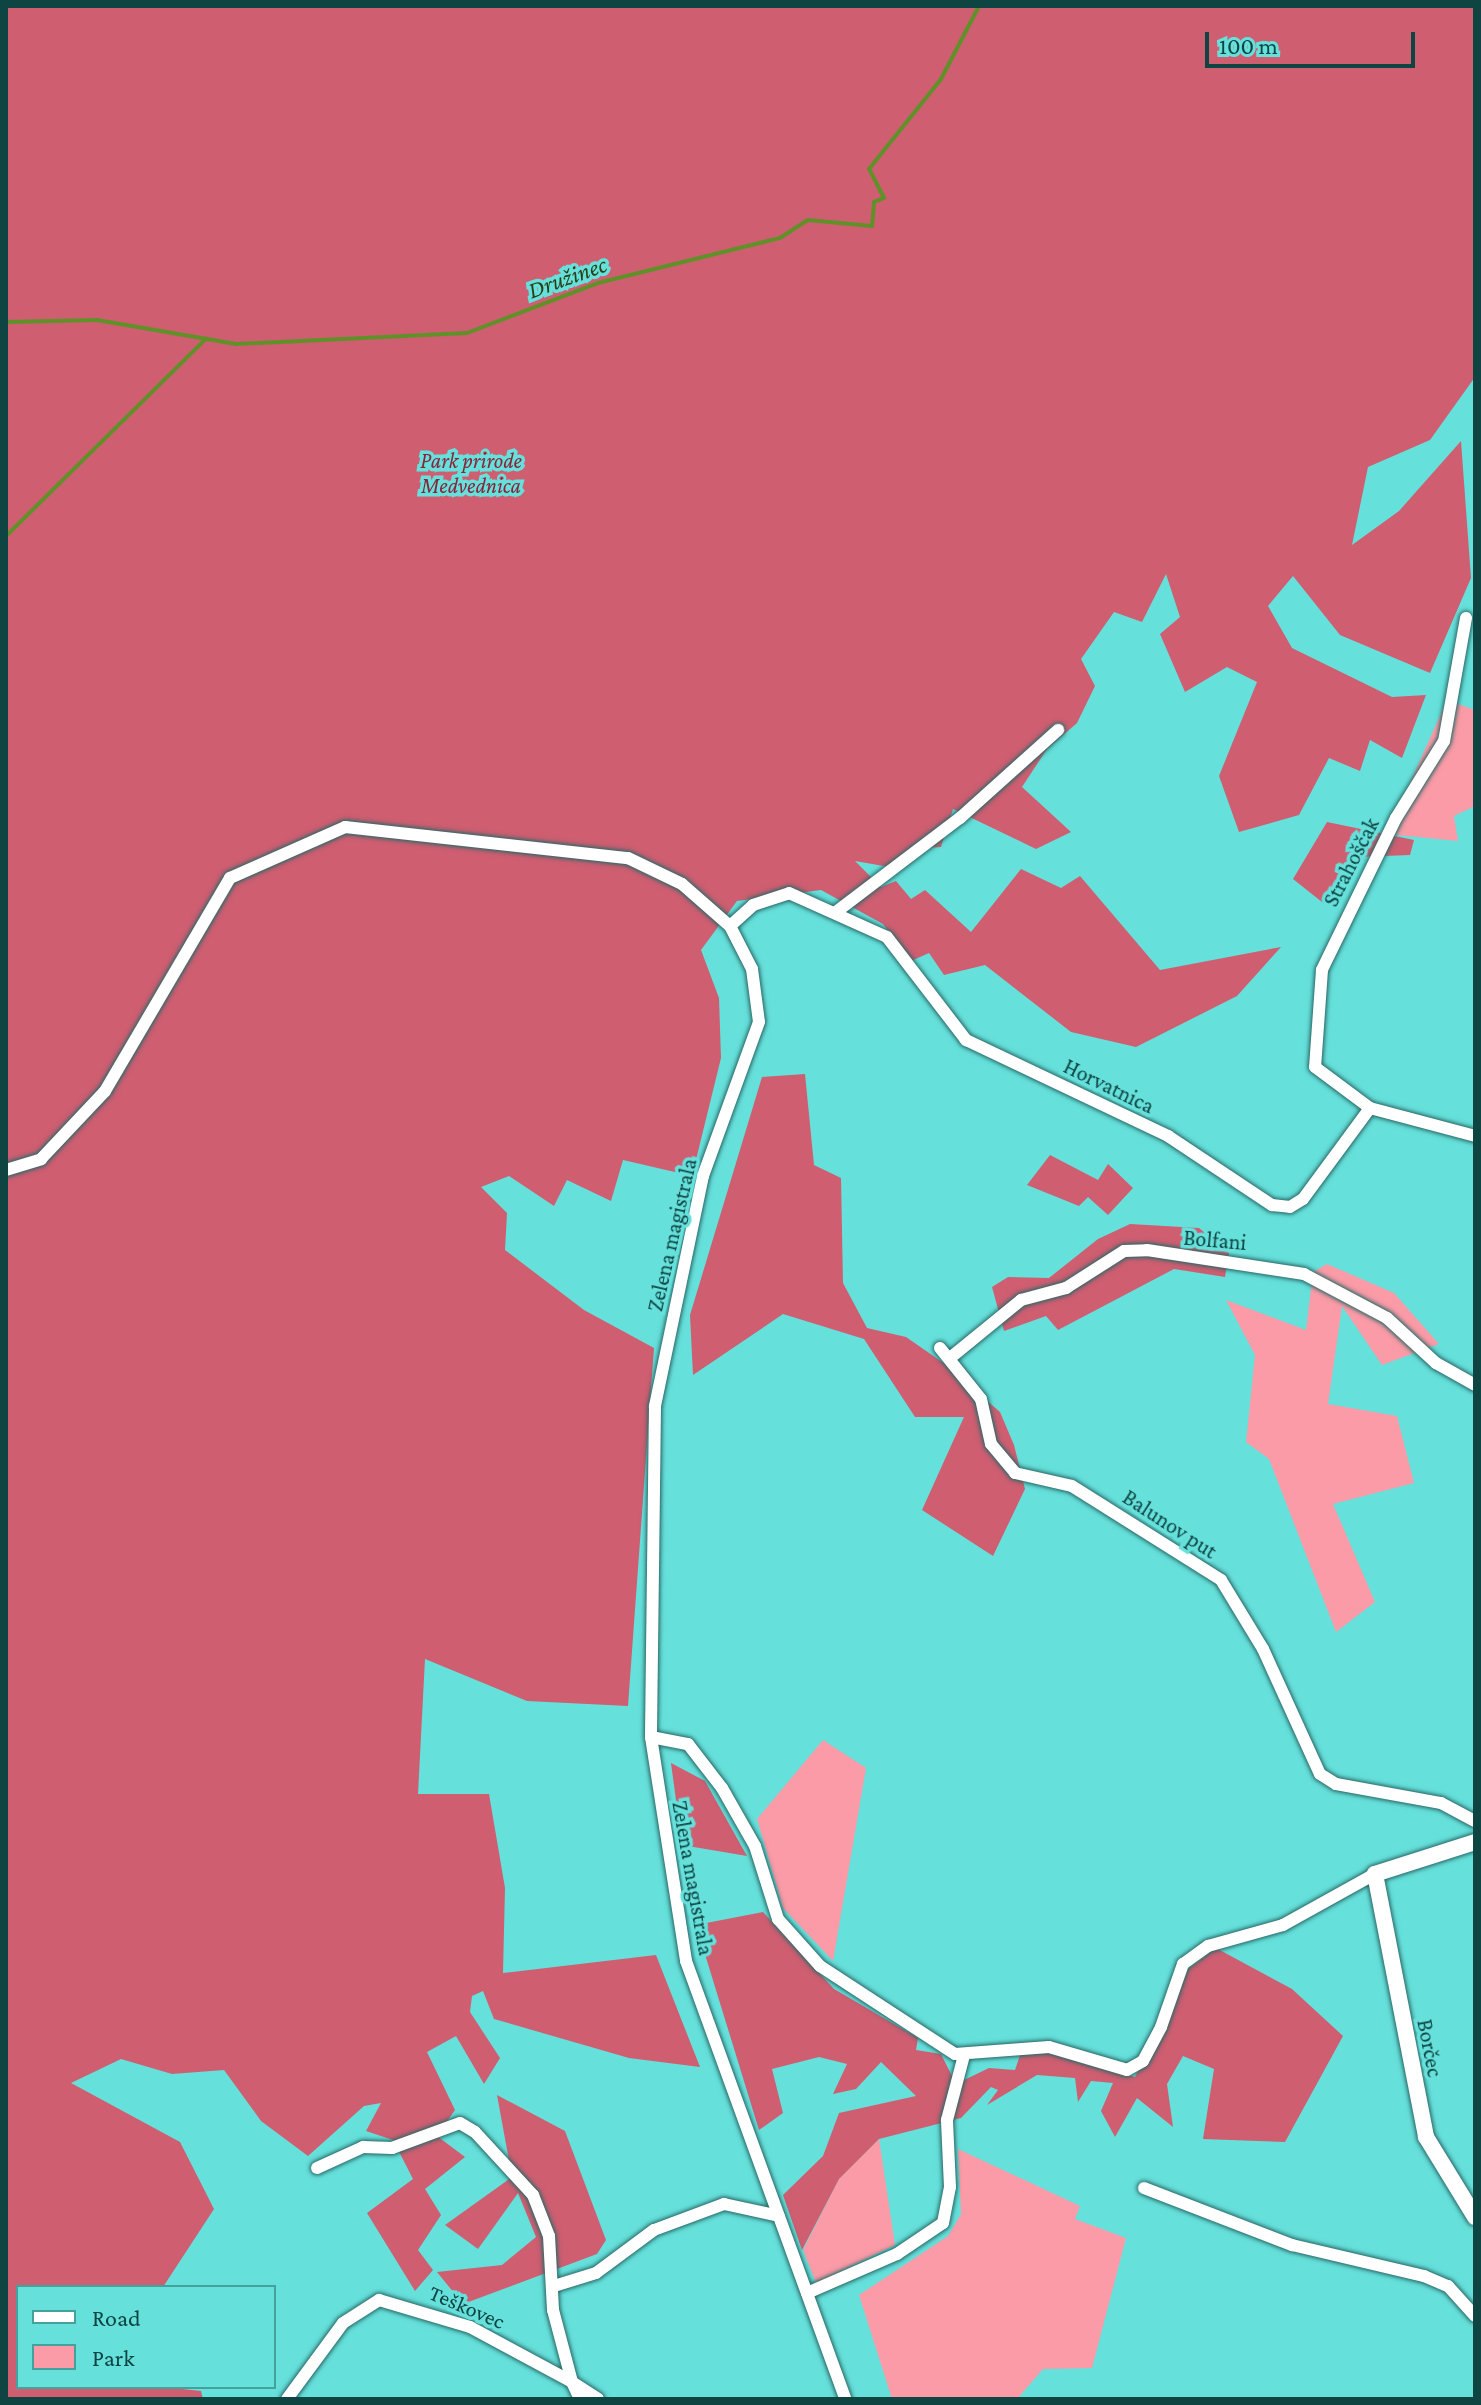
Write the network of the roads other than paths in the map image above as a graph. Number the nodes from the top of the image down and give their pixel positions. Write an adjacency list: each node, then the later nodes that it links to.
1 (1466, 618): 5 (street, Strahoščak)
2 (1058, 730): 3 (street)
3 (836, 912): 4 (street, Horvatnica); 5 (street, Horvatnica)
4 (730, 926): 7 (street, Zelena magistrala); 11 (street, Zelena magistrala)
5 (1370, 1108): 6 (street)
6 (1475, 1136)
7 (6, 1170)
8 (940, 1348): 9 (street, Balunov put)
9 (950, 1358): 10 (street, Bolfani); 12 (street, Balunov put)
10 (1475, 1385)
11 (651, 1737): 15 (street); 18 (street, Zelena magistrala)
12 (1475, 1821)
13 (1475, 1842): 14 (street)
14 (1375, 1874): 15 (street); 19 (street, Borčec)
15 (964, 2055): 21 (street)
16 (317, 2168): 20 (street)
17 (1144, 2188): 22 (street)
18 (779, 2216): 20 (street); 21 (street, Zelena magistrala)
19 (1475, 2217)
20 (554, 2286): 23 (street)
21 (807, 2293): 27 (street, Zelena magistrala)
22 (1475, 2316)
23 (572, 2382): 24 (street, Teškovec); 25 (street); 26 (street, Teškovec)
24 (287, 2399)
25 (580, 2399)
26 (598, 2399)
27 (845, 2399)

